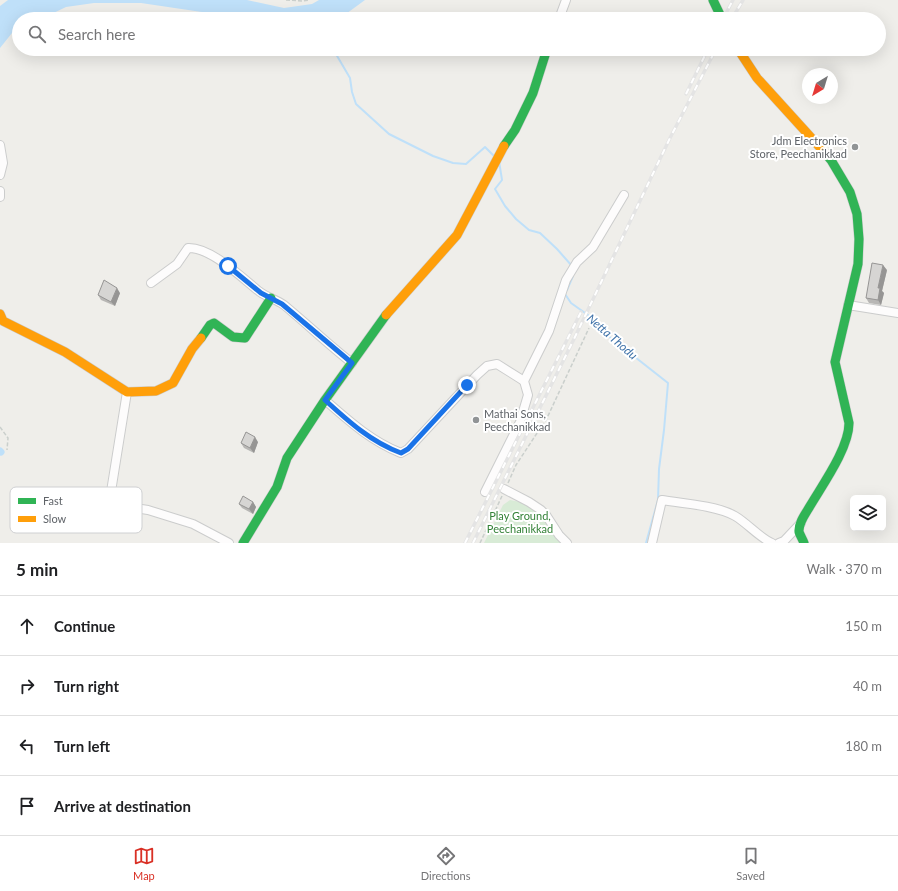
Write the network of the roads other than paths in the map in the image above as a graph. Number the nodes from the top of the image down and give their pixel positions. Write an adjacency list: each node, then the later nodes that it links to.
1 (566, 0): 3 (street)
2 (713, 0): 4 (street)
3 (562, 12)
4 (719, 12)
5 (545, 56): 17 (street)
6 (743, 56): 14 (street)
7 (0, 145): 8 (street)
8 (0, 175)
9 (0, 192): 11 (street)
10 (624, 195): 18 (street)
11 (0, 197)
12 (151, 283): 13 (street)
13 (271, 298): 17 (street); 19 (street)
14 (848, 305): 15 (street); 25 (street)
15 (898, 312)
16 (0, 314): 19 (street)
17 (352, 363): 20 (street)
18 (524, 381): 20 (street); 23 (street)
19 (127, 392): 21 (street)
20 (325, 400): 27 (street)
21 (112, 487)
22 (504, 489): 28 (street)
23 (485, 492)
24 (142, 509): 26 (street)
25 (801, 523): 31 (street); 32 (street)
26 (229, 543)
27 (243, 543)
28 (567, 543)
29 (652, 543): 30 (street)
30 (772, 543)
31 (779, 543)
32 (804, 543)

